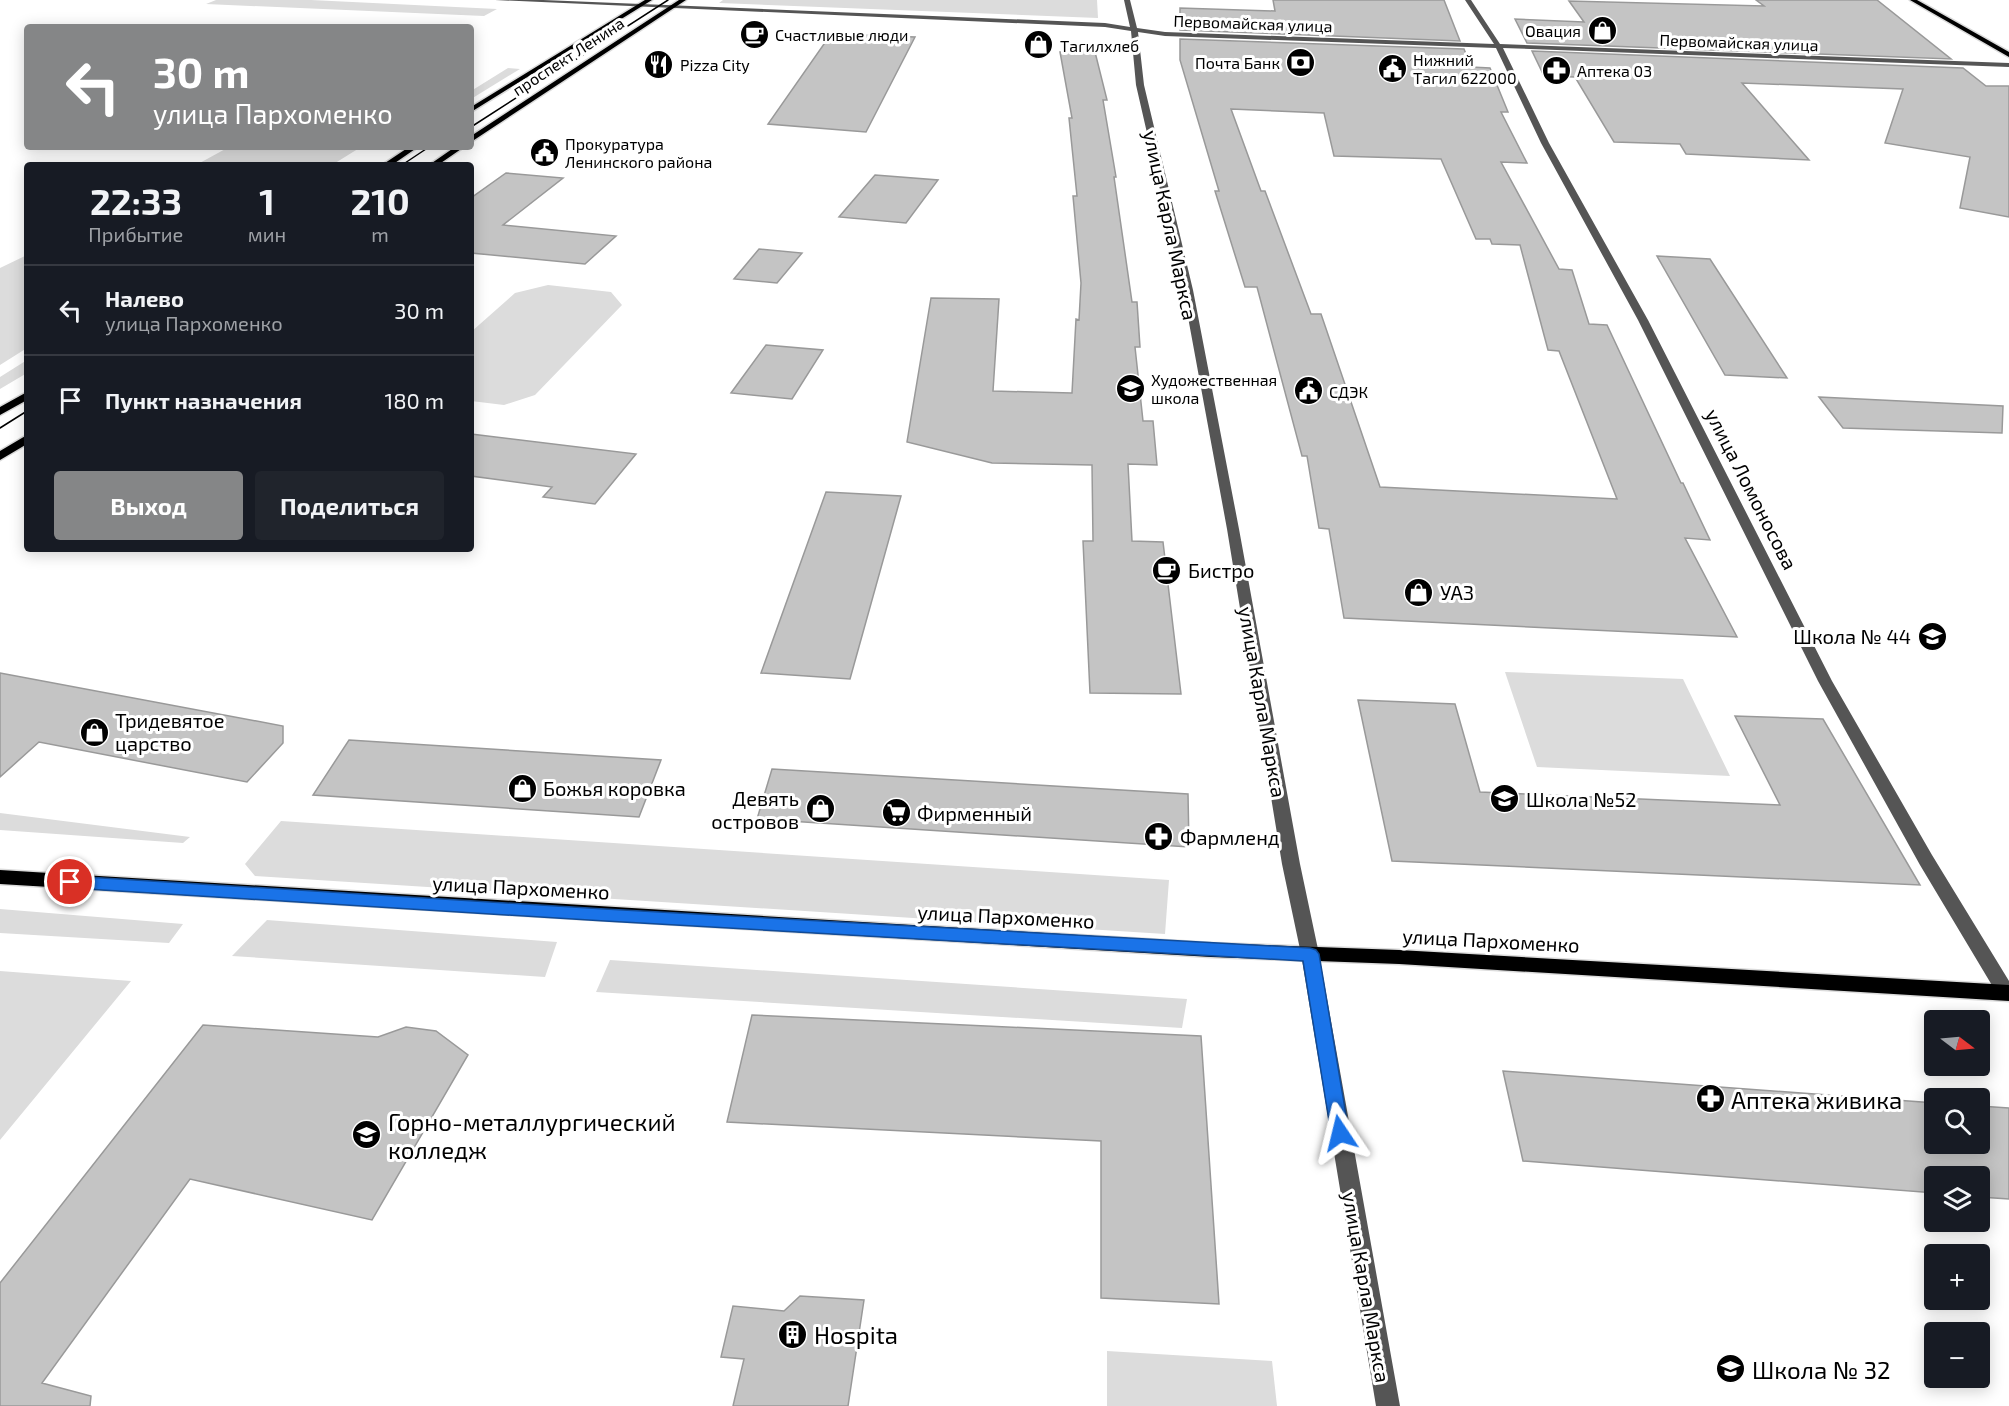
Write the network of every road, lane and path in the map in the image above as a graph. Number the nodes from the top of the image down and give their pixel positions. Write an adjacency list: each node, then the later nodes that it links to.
1 (498, 0): 7 (street, Первомайская улица)
2 (649, 0): 7 (main road, проспект Ленина)
3 (683, 0): 8 (main road, проспект Ленина)
4 (1127, 0): 9 (street, улица Карла Маркса)
5 (1468, 0): 10 (street, улица Ломоносова)
6 (1913, 0): 11 (main road)
7 (640, 6): 8 (street, Первомайская улица); 13 (main road, проспект Ленина)
8 (672, 8): 9 (street, Первомайская улица); 14 (main road, проспект Ленина)
9 (1133, 30): 10 (street, Первомайская улица); 24 (street, улица Карла Маркса)
10 (1499, 46): 12 (street, Первомайская улица); 25 (street, улица Ломоносова)
11 (2009, 55)
12 (2009, 65)
13 (474, 108)
14 (474, 138)
15 (409, 150): 17 (main road)
16 (456, 150): 18 (main road)
17 (391, 162)
18 (438, 162)
19 (24, 397): 20 (main road)
20 (0, 412)
21 (24, 441): 22 (main road)
22 (0, 456)
23 (0, 877): 24 (main road, улица Пархоменко)
24 (1310, 954): 25 (main road, улица Пархоменко); 26 (street, улица Карла Маркса)
25 (2007, 993)
26 (1388, 1406)

